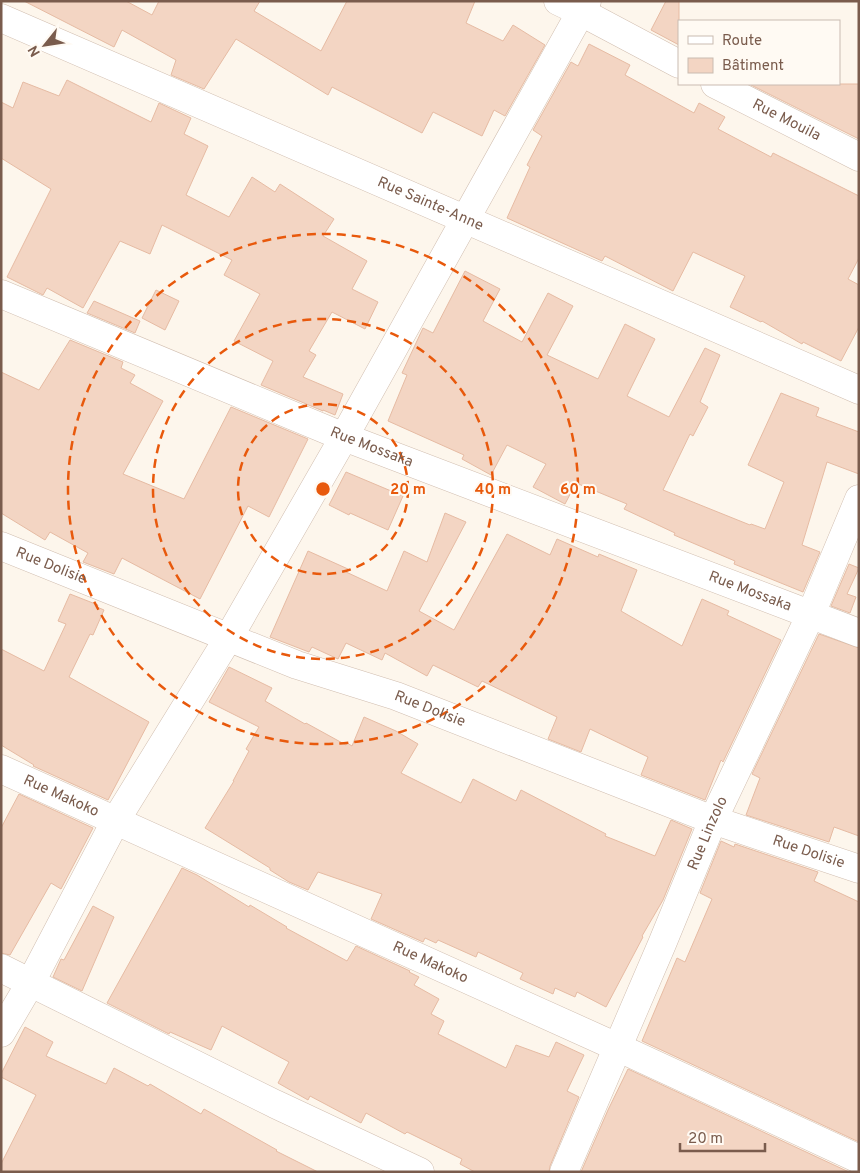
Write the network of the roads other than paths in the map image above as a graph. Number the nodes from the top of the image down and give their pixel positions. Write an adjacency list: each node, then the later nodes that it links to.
1 (575, 5): 3 (street); 6 (street)
2 (1, 18): 6 (street, Rue Sainte-Anne)
3 (678, 63)
4 (717, 85): 5 (street, Rue Mouila)
5 (859, 157)
6 (467, 220): 8 (street, Rue Sainte-Anne); 9 (street)
7 (1, 294): 9 (street, Rue Mossaka)
8 (859, 390)
9 (344, 437): 12 (street, Rue Mossaka); 14 (street)
10 (859, 499): 12 (street, Rue Linzolo)
11 (1, 546): 14 (street, Rue Dolisie)
12 (811, 614): 13 (street, Rue Mossaka); 17 (street, Rue Linzolo)
13 (859, 632)
14 (229, 637): 16 (street); 17 (street, Rue Dolisie)
15 (1, 769): 16 (street, Rue Makoko)
16 (116, 820): 20 (street); 22 (street, Rue Makoko)
17 (714, 820): 18 (street, Rue Dolisie); 22 (street, Rue Linzolo)
18 (859, 870)
19 (1, 968): 20 (street)
20 (31, 982): 21 (street); 24 (street)
21 (1, 1033)
22 (618, 1048): 23 (street, Rue Makoko); 25 (street, Rue Linzolo)
23 (859, 1160)
24 (420, 1172)
25 (564, 1172)

